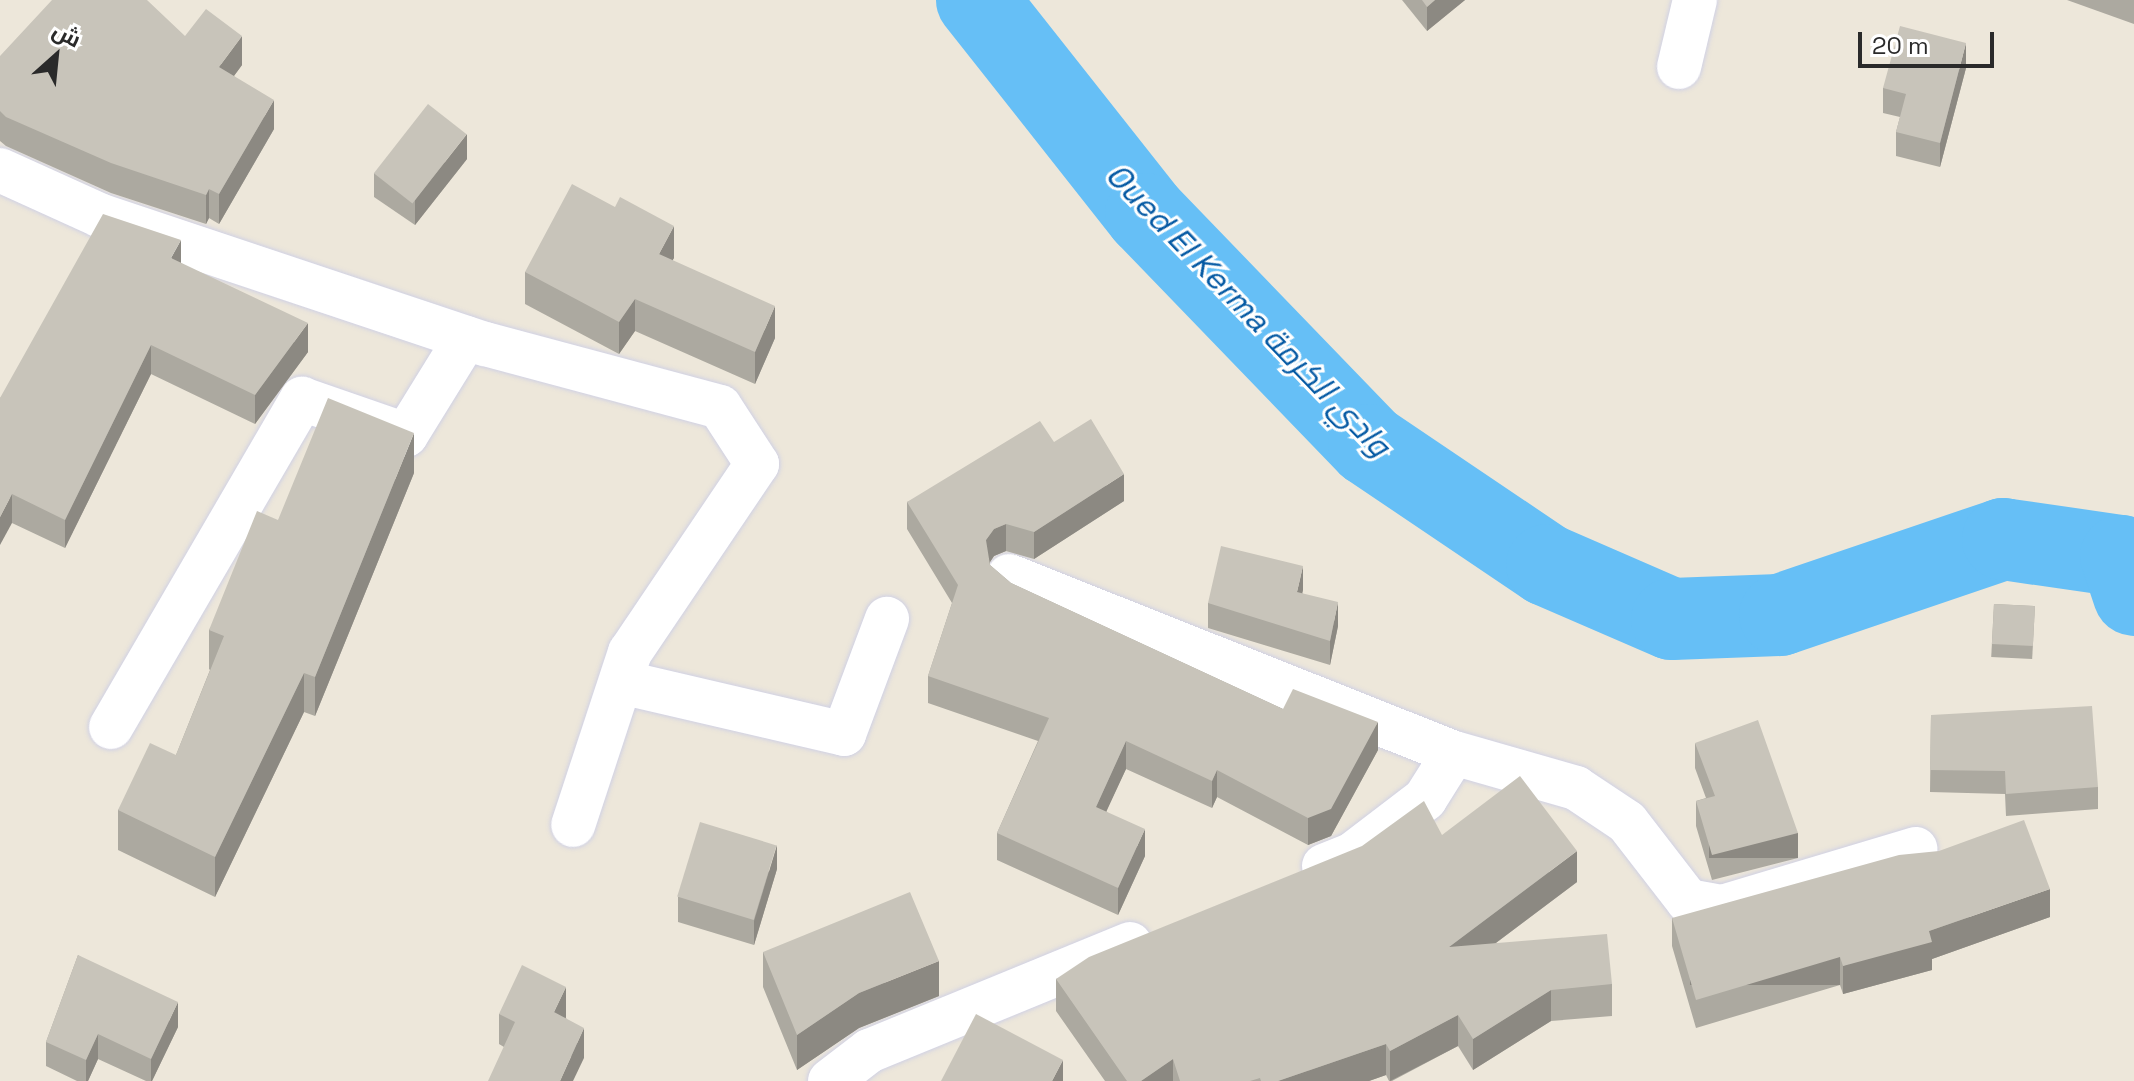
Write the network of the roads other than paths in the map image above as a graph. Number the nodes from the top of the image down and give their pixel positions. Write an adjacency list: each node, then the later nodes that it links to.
1 (1695, 0): 2 (street)
2 (1679, 67)
3 (0, 170): 4 (street)
4 (466, 338): 7 (street); 8 (street)
5 (1009, 576): 9 (street)
6 (887, 619): 7 (street)
7 (621, 682): 10 (street)
8 (111, 727)
9 (1454, 753): 11 (street); 12 (street)
10 (573, 825)
11 (1915, 849)
12 (1279, 884)
13 (1177, 925): 14 (street)
14 (830, 1081)

